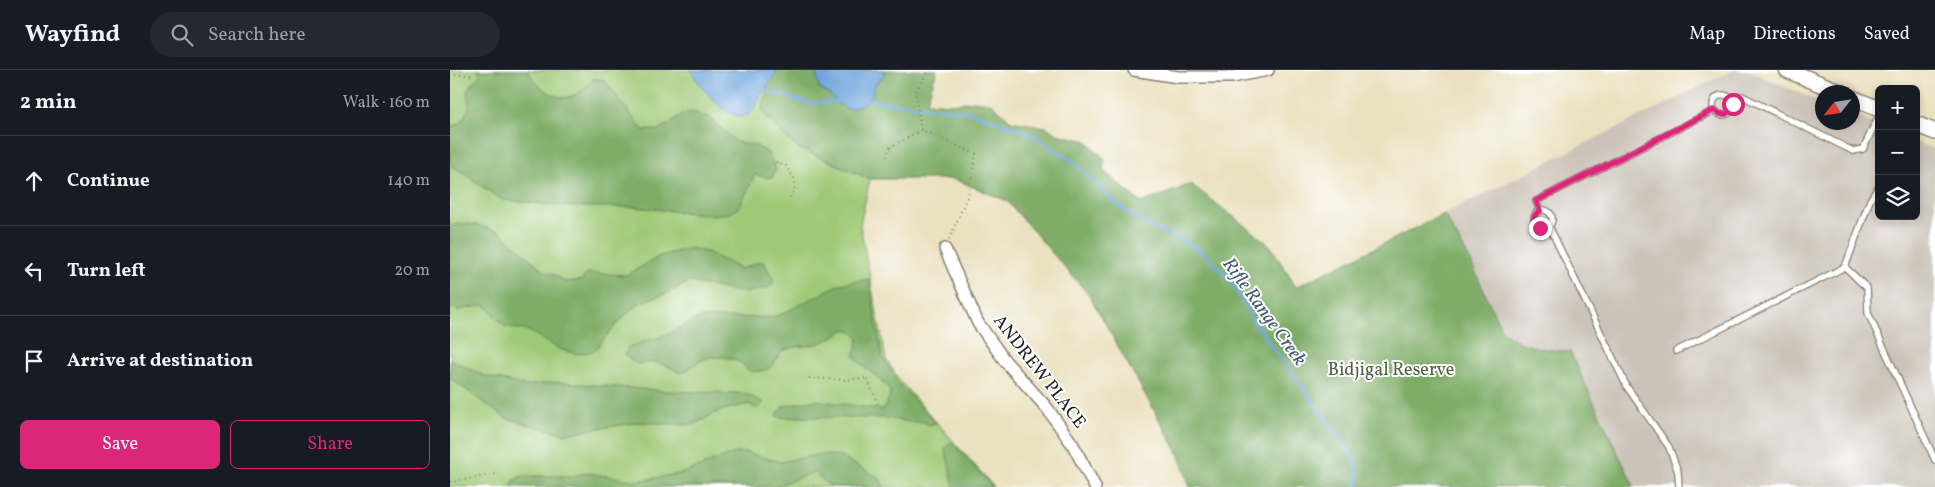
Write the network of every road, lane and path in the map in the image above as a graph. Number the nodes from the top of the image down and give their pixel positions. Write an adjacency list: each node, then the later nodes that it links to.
1 (929, 70): 14 (path)
2 (1134, 70): 3 (street)
3 (1268, 70)
4 (1787, 70): 7 (main road)
5 (450, 75): 6 (path)
6 (474, 75)
7 (1823, 85)
8 (1731, 100): 11 (lane); 11 (lane); 12 (lane)
9 (1860, 101): 10 (main road)
10 (1875, 107)
11 (1714, 110): 20 (lane)
12 (1875, 124)
13 (1920, 126): 15 (main road)
14 (921, 130): 16 (path); 22 (path)
15 (1935, 132)
16 (887, 157)
17 (776, 162): 19 (path)
18 (1875, 192): 23 (lane)
19 (789, 199)
20 (1540, 211): 21 (lane); 21 (lane)
21 (1549, 226): 31 (lane)
22 (945, 249): 30 (street, ANDREW PLACE)
23 (1845, 267): 24 (lane); 27 (lane)
24 (1676, 351)
25 (809, 378): 26 (path)
26 (880, 407)
27 (1935, 460)
28 (498, 474): 29 (path)
29 (450, 482)
30 (1095, 487)
31 (1679, 487)

